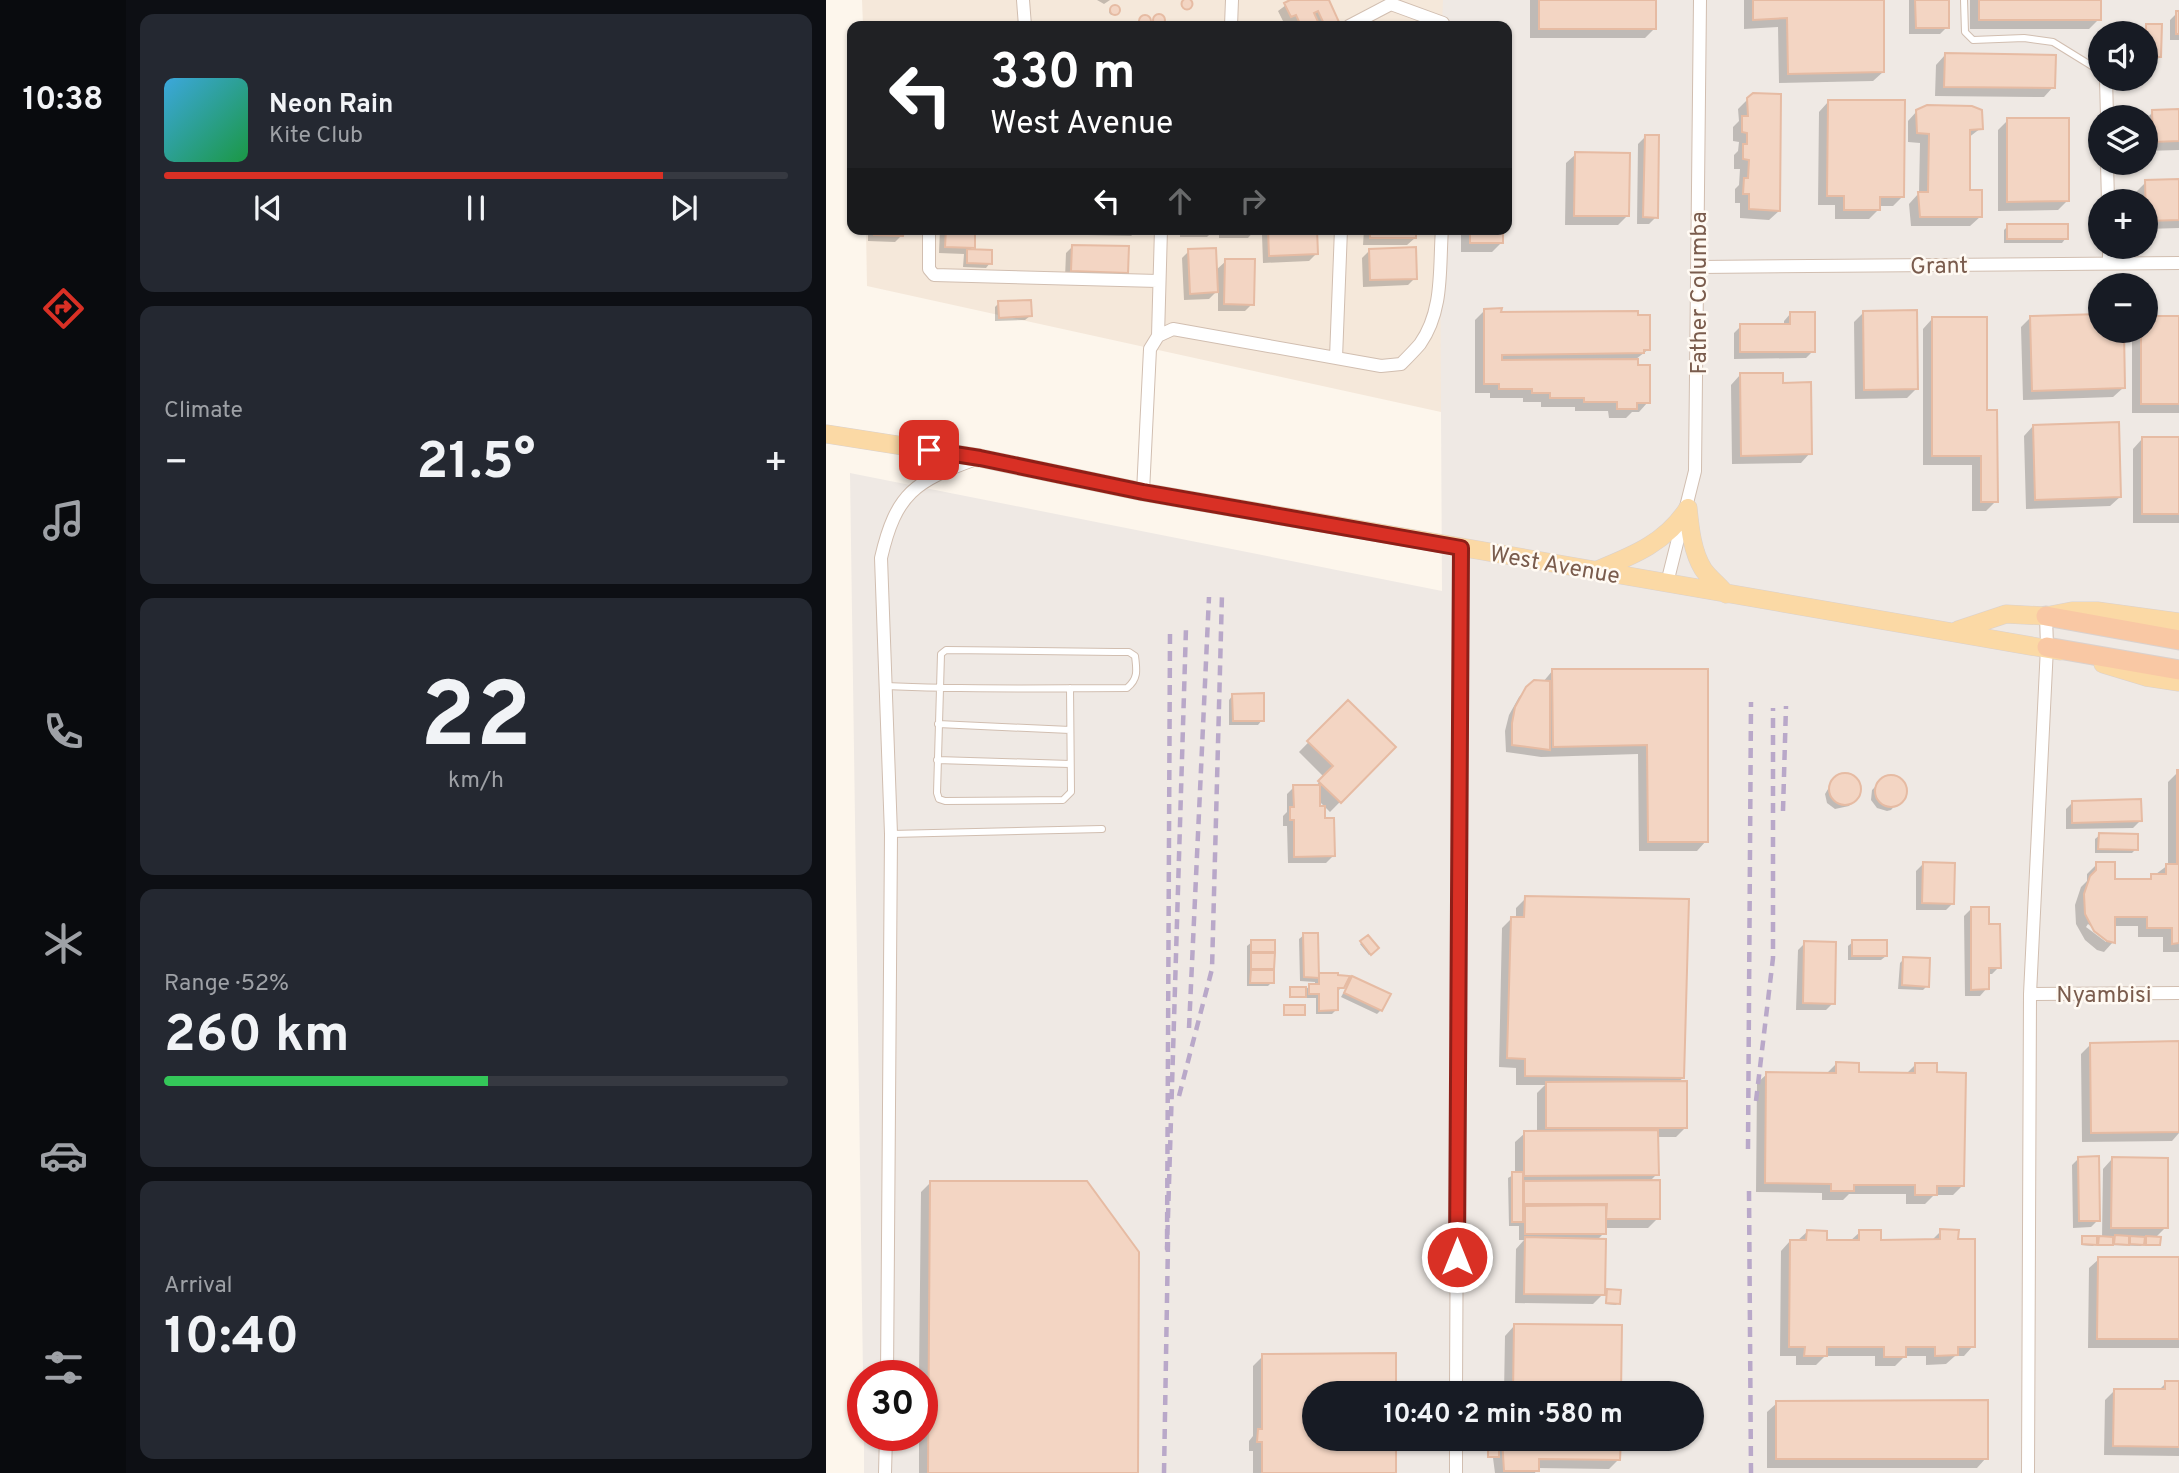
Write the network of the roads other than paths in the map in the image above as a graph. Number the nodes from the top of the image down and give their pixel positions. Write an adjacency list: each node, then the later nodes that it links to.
1 (1023, 0): 5 (street)
2 (1232, 0): 6 (street)
3 (1700, 0): 17 (street, Father Columba)
4 (1964, 0): 9 (lane)
5 (1025, 21)
6 (1231, 21)
7 (1359, 21): 8 (street)
8 (1438, 21)
9 (2088, 64)
10 (929, 235): 18 (street)
11 (1161, 235): 18 (street)
12 (1341, 235): 20 (street)
13 (1442, 235): 20 (street)
14 (2109, 259): 15 (street)
15 (2109, 263): 16 (street, Grant); 17 (street, Grant)
16 (2179, 263)
17 (1699, 267): 24 (street, Father Columba)
18 (1158, 281): 19 (street)
19 (1158, 336): 20 (street); 23 (street)
20 (1336, 358)
21 (826, 434): 22 (main road, West Avenue)
22 (980, 458): 23 (main road, West Avenue); 36 (street)
23 (1143, 492): 25 (main road, West Avenue)
24 (1688, 508): 26 (main road); 27 (street, Father Columba); 28 (main road)
25 (1461, 548): 26 (main road, West Avenue); 48 (street)
26 (1595, 571): 27 (main road, West Avenue)
27 (1667, 583): 28 (main road, West Avenue)
28 (1726, 594): 31 (main road, West Avenue)
29 (2046, 616): 30 (main road, West Avenue); 31 (main road, West Avenue); 32 (highway); 33 (street)
30 (2179, 622)
31 (1955, 631): 33 (main road, West Avenue)
32 (2179, 640)
33 (2047, 647): 34 (highway); 35 (main road, West Avenue); 46 (street)
34 (2179, 670)
35 (2179, 682)
36 (886, 686): 38 (lane); 44 (street)
37 (1070, 688): 38 (lane); 38 (lane); 40 (lane)
38 (938, 689): 39 (lane)
39 (937, 724): 40 (lane); 41 (lane)
40 (1070, 730): 42 (lane)
41 (937, 760): 42 (lane); 42 (lane)
42 (1070, 764)
43 (1102, 829): 44 (lane)
44 (891, 834): 47 (street)
45 (2179, 993): 46 (street, Nyambisi)
46 (2029, 994): 53 (street)
47 (887, 1360)
48 (1457, 1381)
49 (886, 1451): 51 (street)
50 (1456, 1451): 52 (street)
51 (885, 1473)
52 (1456, 1473)
53 (2028, 1473)

